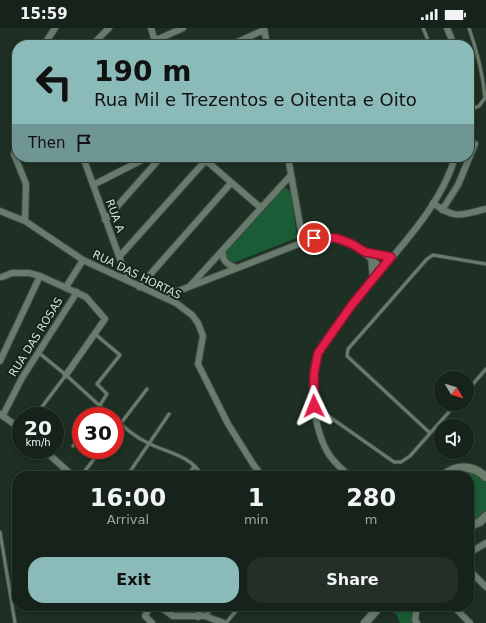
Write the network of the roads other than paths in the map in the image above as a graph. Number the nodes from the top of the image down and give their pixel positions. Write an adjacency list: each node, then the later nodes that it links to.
1 (54, 28): 9 (street)
2 (109, 28): 10 (street)
3 (151, 28): 11 (street)
4 (183, 28): 12 (street)
5 (423, 28): 15 (lane)
6 (448, 28): 16 (street)
7 (469, 28): 17 (lane)
8 (264, 29): 13 (street); 14 (street)
9 (47, 40)
10 (97, 40)
11 (154, 40)
12 (161, 40)
13 (241, 40)
14 (266, 40)
15 (428, 40)
16 (452, 40)
17 (473, 40)
18 (474, 45): 19 (lane)
19 (474, 108)
20 (17, 162): 38 (street)
21 (85, 162): 31 (street, RUA A)
22 (138, 162): 31 (street)
23 (157, 162): 37 (street)
24 (201, 162): 42 (street)
25 (208, 162): 30 (street)
26 (289, 162): 29 (street)
27 (454, 162): 32 (street)
28 (468, 162): 35 (street)
29 (291, 175): 33 (street); 39 (street)
30 (231, 182): 33 (street); 54 (street)
31 (93, 185): 37 (street, RUA A)
32 (433, 204): 35 (street); 44 (street)
33 (261, 208): 40 (street)
34 (486, 209): 35 (street)
35 (442, 210)
36 (0, 211): 38 (street, RUA DAS HORTAS)
37 (105, 220): 42 (street, RUA A)
38 (26, 222): 45 (street, RUA DAS HORTAS)
39 (304, 242): 41 (street); 47 (street)
40 (223, 250): 47 (street); 55 (street)
41 (365, 252): 43 (street); 44 (street)
42 (119, 257): 52 (street, RUA A)
43 (371, 257): 48 (street); 51 (street)
44 (391, 257): 48 (street)
45 (82, 260): 52 (street, RUA DAS HORTAS); 53 (street)
46 (486, 264): 74 (lane)
47 (237, 268): 55 (street)
48 (382, 269): 51 (street)
49 (40, 276): 50 (street); 53 (street); 60 (street)
50 (1, 278)
51 (373, 279): 66 (street)
52 (128, 281): 54 (street, RUA DAS HORTAS)
53 (66, 287): 56 (street)
54 (139, 287): 57 (street, RUA DAS HORTAS)
55 (188, 288): 57 (street)
56 (77, 292): 58 (street); 59 (street, RUA DAS ROSAS)
57 (163, 297): 84 (street, RUA DAS HORTAS)
58 (95, 334): 62 (street); 65 (lane)
59 (38, 353): 62 (lane); 70 (street, RUA DAS ROSAS)
60 (0, 361)
61 (486, 370): 63 (lane)
62 (66, 375): 65 (lane); 67 (lane)
63 (474, 383)
64 (147, 389): 71 (lane)
65 (100, 406)
66 (314, 406): 74 (lane); 85 (street)
67 (42, 407)
68 (450, 411): 74 (lane)
69 (168, 414): 75 (lane)
70 (1, 415): 72 (street)
71 (124, 420)
72 (12, 423)
73 (124, 426): 75 (lane)
74 (430, 433)
75 (148, 443): 78 (lane); 81 (lane)
76 (54, 459): 79 (street)
77 (94, 459): 80 (lane)
78 (195, 466): 82 (lane); 83 (lane)
79 (67, 471)
80 (85, 471)
81 (130, 471)
82 (190, 471)
83 (198, 471)
84 (258, 471)
85 (344, 471)
86 (450, 471): 87 (street)
87 (484, 474)
88 (486, 517): 89 (street)
89 (474, 523)
90 (0, 532): 95 (lane)
91 (486, 543): 92 (street)
92 (474, 550)
93 (474, 575): 94 (street)
94 (486, 587)
95 (12, 610)
96 (12, 611): 107 (lane)
97 (148, 611): 108 (street)
98 (166, 611): 106 (street)
99 (200, 611): 106 (street)
100 (210, 611): 105 (lane)
101 (236, 611): 109 (lane)
102 (376, 611): 110 (street)
103 (416, 611): 111 (street)
104 (458, 611): 112 (street)
105 (205, 616): 106 (street); 109 (street)
106 (198, 617)
107 (14, 623)
108 (152, 623)
109 (225, 623)
110 (365, 623)
111 (417, 623)
112 (470, 623)

